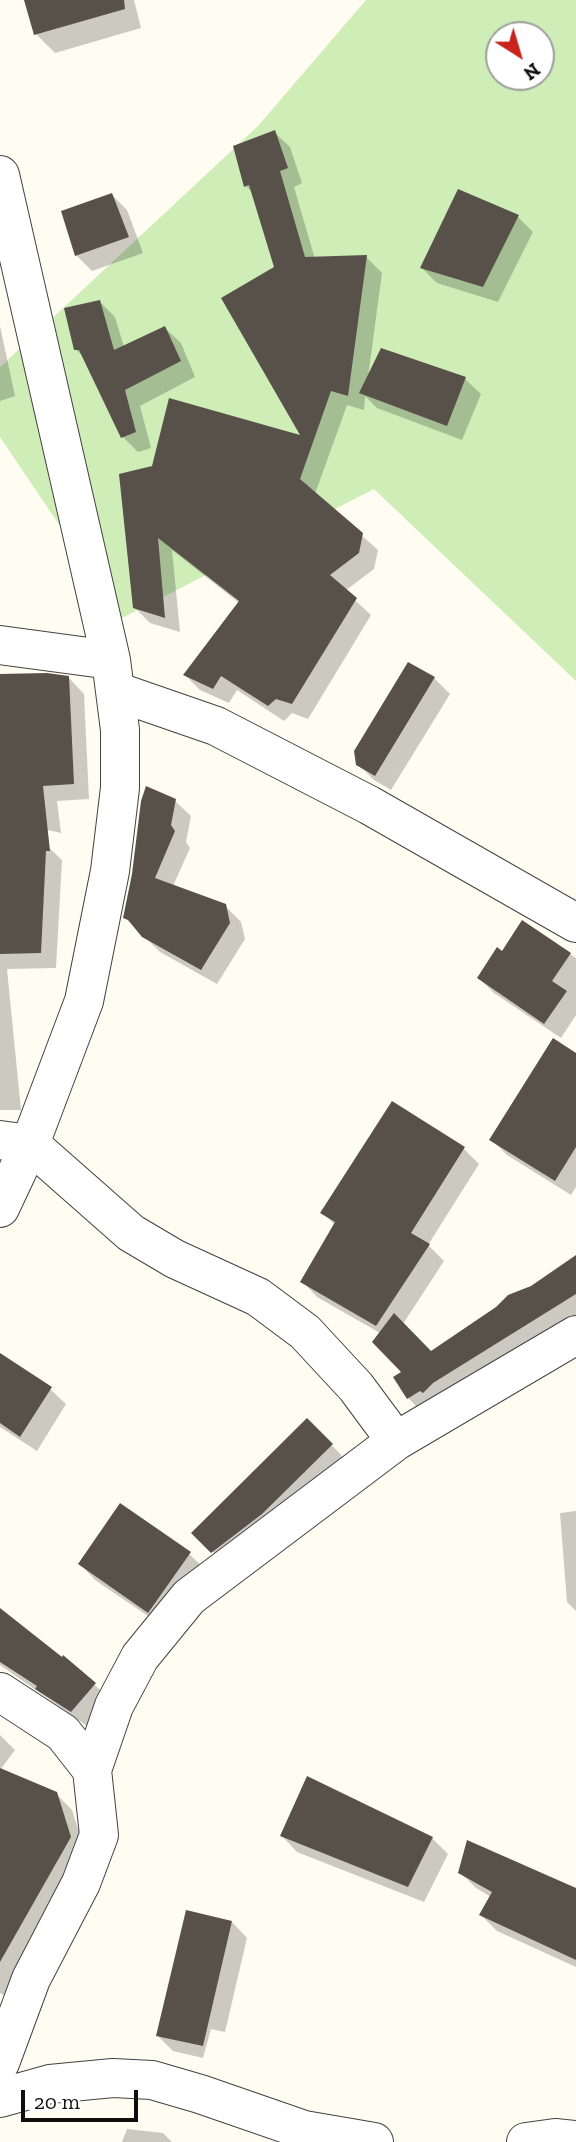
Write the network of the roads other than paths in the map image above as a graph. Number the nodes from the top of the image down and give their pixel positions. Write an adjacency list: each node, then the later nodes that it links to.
1 (0, 175): 3 (street)
2 (0, 645): 3 (street)
3 (113, 675): 4 (street); 5 (street)
4 (576, 923)
5 (15, 1142): 6 (street); 8 (street)
6 (0, 1208)
7 (576, 1335): 8 (street)
8 (396, 1441): 10 (street)
9 (0, 1692): 10 (street)
10 (92, 1770): 11 (street)
11 (0, 2063)
12 (0, 2098): 14 (street)
13 (576, 2140): 15 (street)
14 (374, 2142)
15 (526, 2142)

